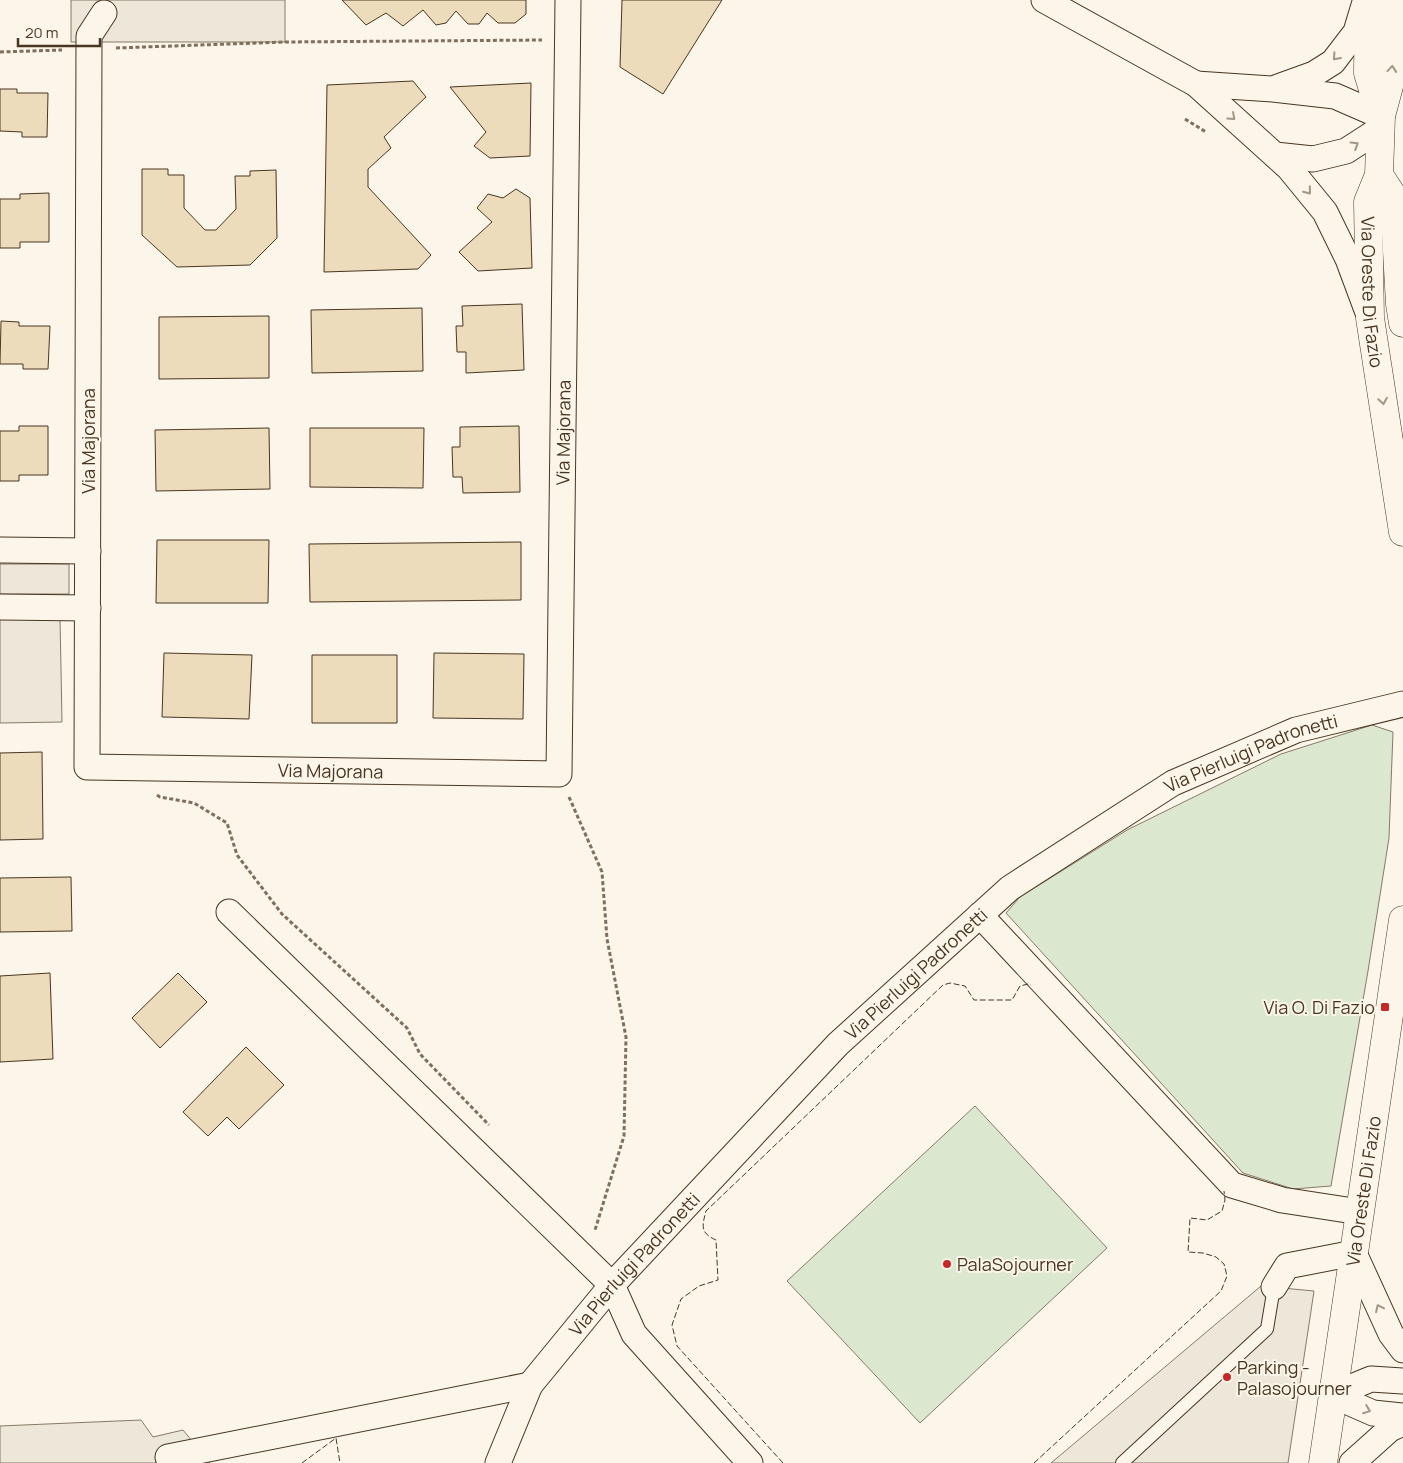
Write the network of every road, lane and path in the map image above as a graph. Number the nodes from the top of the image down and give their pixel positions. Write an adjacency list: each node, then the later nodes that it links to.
1 (568, 0): 6 (street, Via Majorana)
2 (1044, 0): 9 (street)
3 (1367, 0): 10 (street, one-way to 10); 11 (street)
4 (1392, 0): 11 (street, one-way to 4)
5 (104, 12): 7 (street, Via Majorana)
6 (567, 40): 7 (path); 23 (street, Via Majorana)
7 (89, 49): 8 (path); 18 (street, Via Majorana)
8 (0, 52)
9 (1196, 84): 10 (street); 12 (street, one-way to 12)
10 (1273, 89): 11 (street)
11 (1381, 122): 12 (street, one-way to 11); 13 (street)
12 (1274, 155): 14 (street, one-way to 14)
13 (1379, 175): 14 (street, Via Oreste Di Fazio); 15 (street, Via Oreste Di Fazio)
14 (1370, 318): 16 (street, Via Oreste Di Fazio, one-way to 16)
15 (1403, 323)
16 (1403, 532)
17 (0, 550): 18 (street)
18 (88, 551): 20 (street, Via Majorana)
19 (0, 607): 20 (street)
20 (88, 608): 22 (street, Via Majorana)
21 (1403, 704): 25 (street, Via Pierluigi Padronetti)
22 (123, 768): 23 (street, Via Majorana); 27 (path)
23 (559, 774): 29 (path)
24 (229, 912): 31 (street)
25 (980, 915): 28 (street); 31 (street, Via Pierluigi Padronetti)
26 (1403, 920): 28 (street, Via Oreste Di Fazio)
27 (490, 1125)
28 (1360, 1212): 30 (street, Via Oreste Di Fazio)
29 (587, 1226)
30 (1354, 1253): 32 (street); 33 (street, one-way to 30); 36 (street, Via Oreste Di Fazio)
31 (612, 1285): 35 (street, Via Pierluigi Padronetti); 41 (street)
32 (1274, 1287): 42 (lane)
33 (1403, 1350)
34 (1403, 1381): 36 (street)
35 (530, 1385): 39 (street); 40 (street, Via Pierluigi Padronetti)
36 (1332, 1395): 37 (street, one-way to 37); 43 (street, Via Oreste Di Fazio)
37 (1403, 1416)
38 (1403, 1423): 44 (street)
39 (168, 1457)
40 (498, 1463)
41 (750, 1463)
42 (1122, 1463)
43 (1323, 1463)
44 (1352, 1463)

